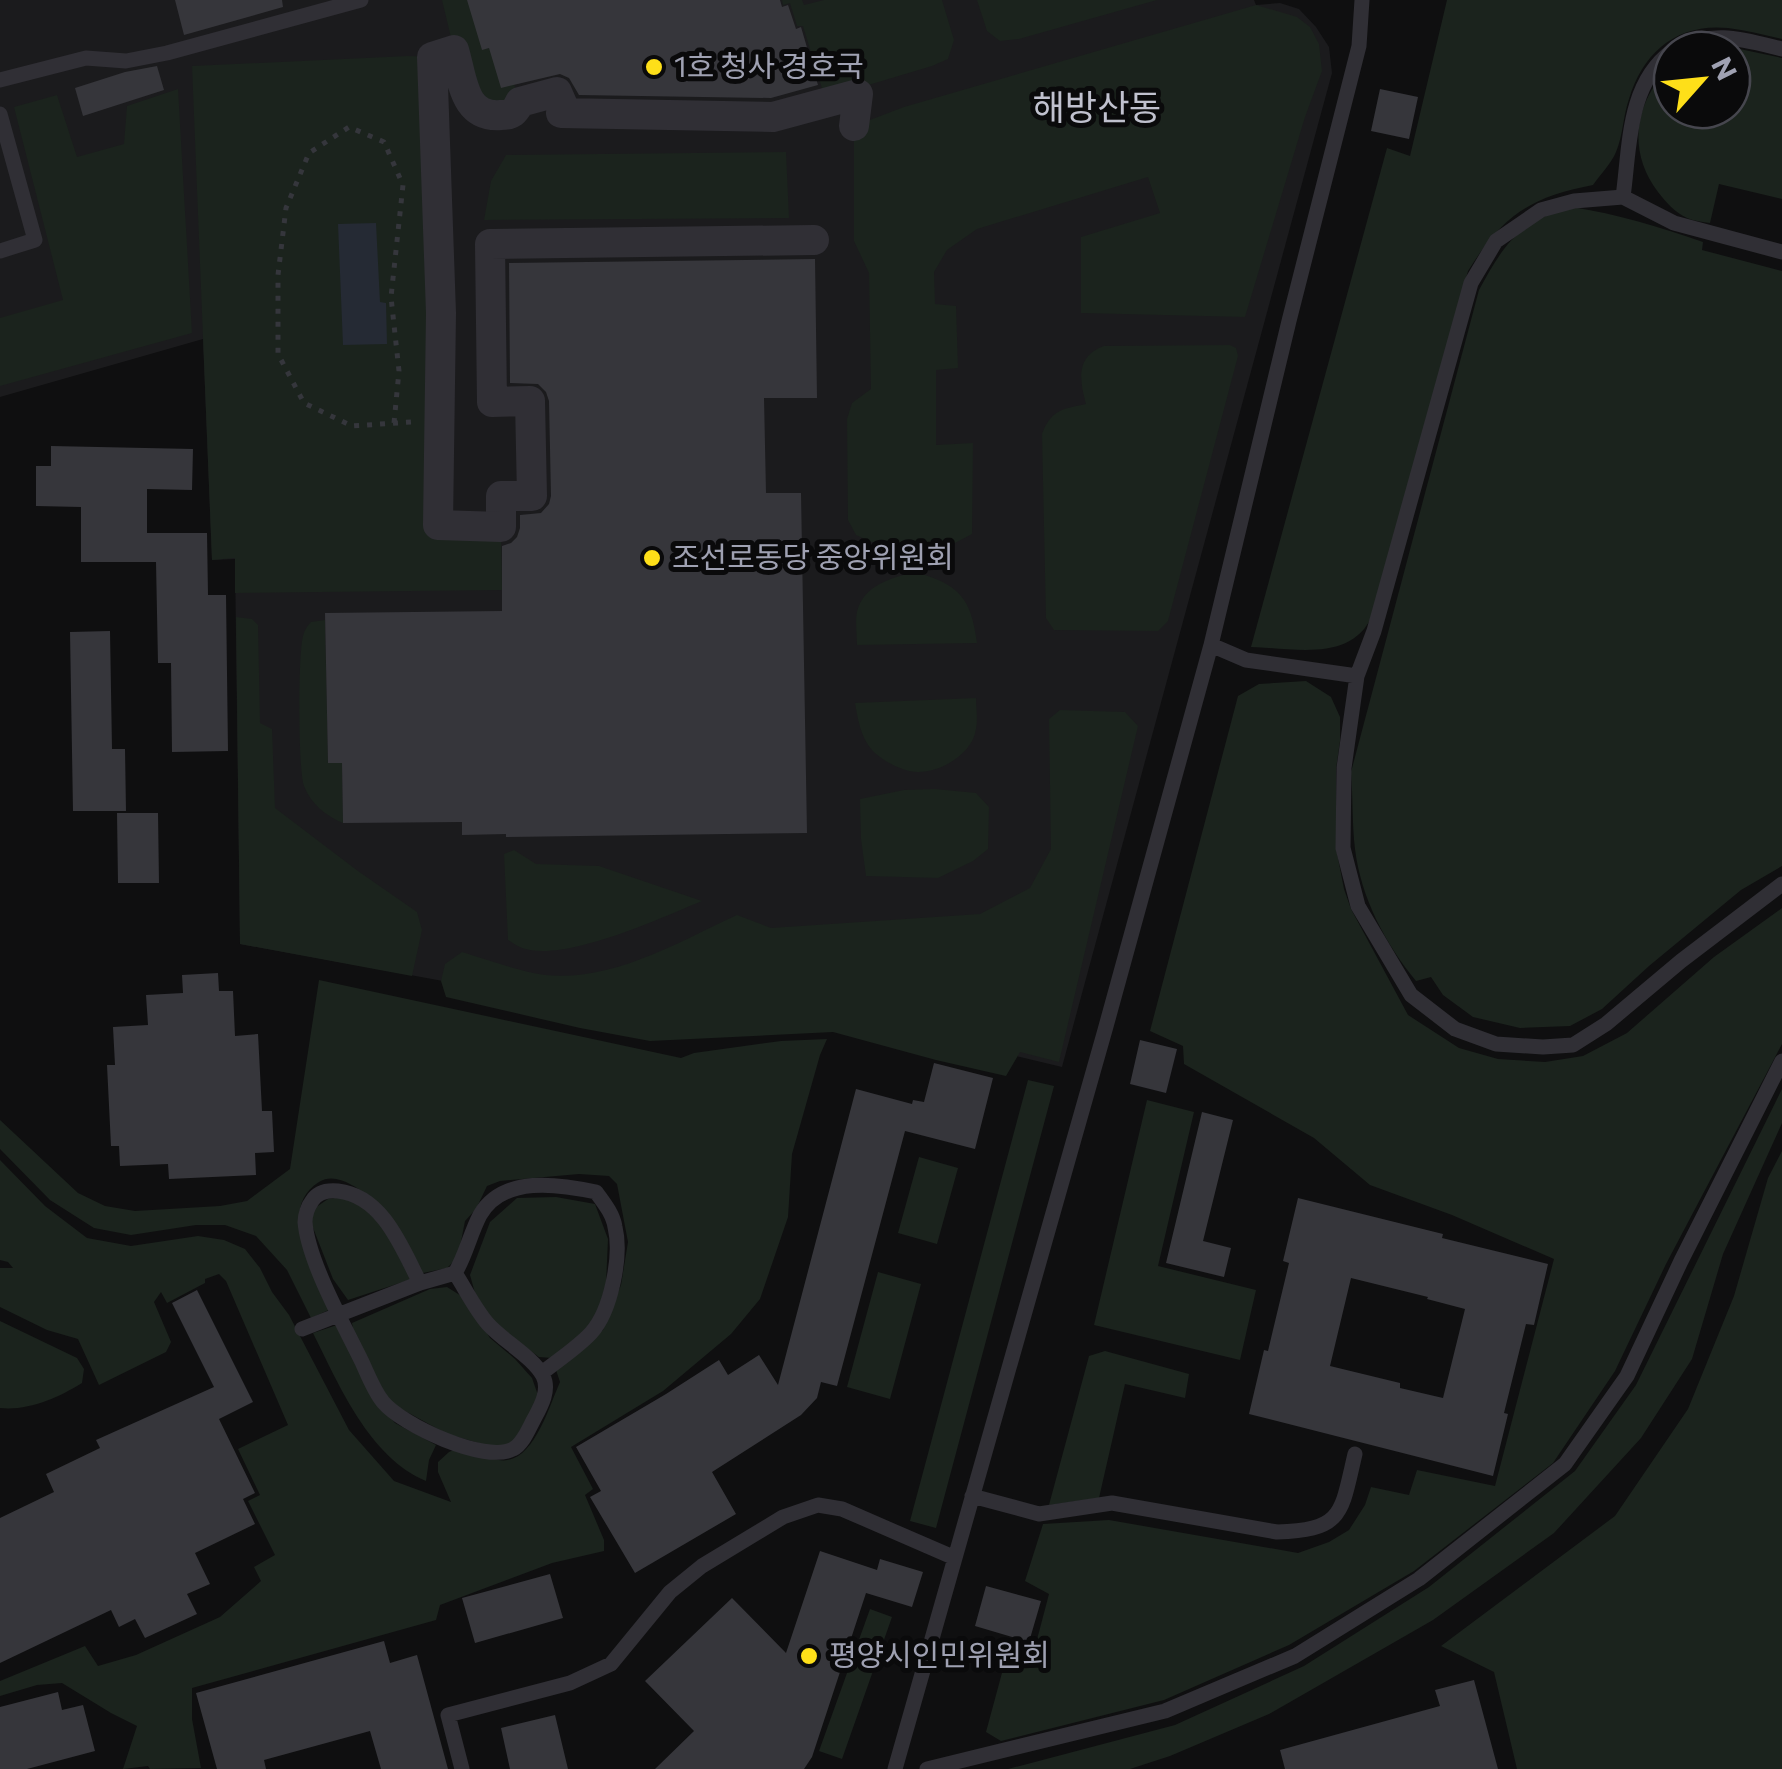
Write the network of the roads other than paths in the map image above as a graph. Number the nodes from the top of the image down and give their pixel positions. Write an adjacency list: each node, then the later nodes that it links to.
1 (361, 0): 6 (lane)
2 (1362, 0): 13 (lane)
3 (1752, 41): 4 (lane)
4 (1782, 49)
5 (1652, 70): 9 (lane)
6 (0, 80)
7 (0, 114): 11 (lane)
8 (854, 126): 10 (street)
9 (1624, 198): 12 (lane); 14 (lane)
10 (814, 240)
11 (0, 251)
12 (1782, 252)
13 (1211, 645): 14 (lane); 23 (lane)
14 (1357, 676): 15 (lane)
15 (1782, 884)
16 (1782, 1061): 27 (lane)
17 (455, 1273): 18 (lane); 21 (lane); 21 (lane)
18 (420, 1283): 19 (lane); 19 (lane)
19 (338, 1315): 20 (lane); 21 (lane)
20 (302, 1329)
21 (542, 1373)
22 (1355, 1454): 23 (lane)
23 (972, 1496): 24 (lane)
24 (955, 1558): 25 (lane); 26 (lane)
25 (462, 1769)
26 (895, 1769)
27 (927, 1769)

